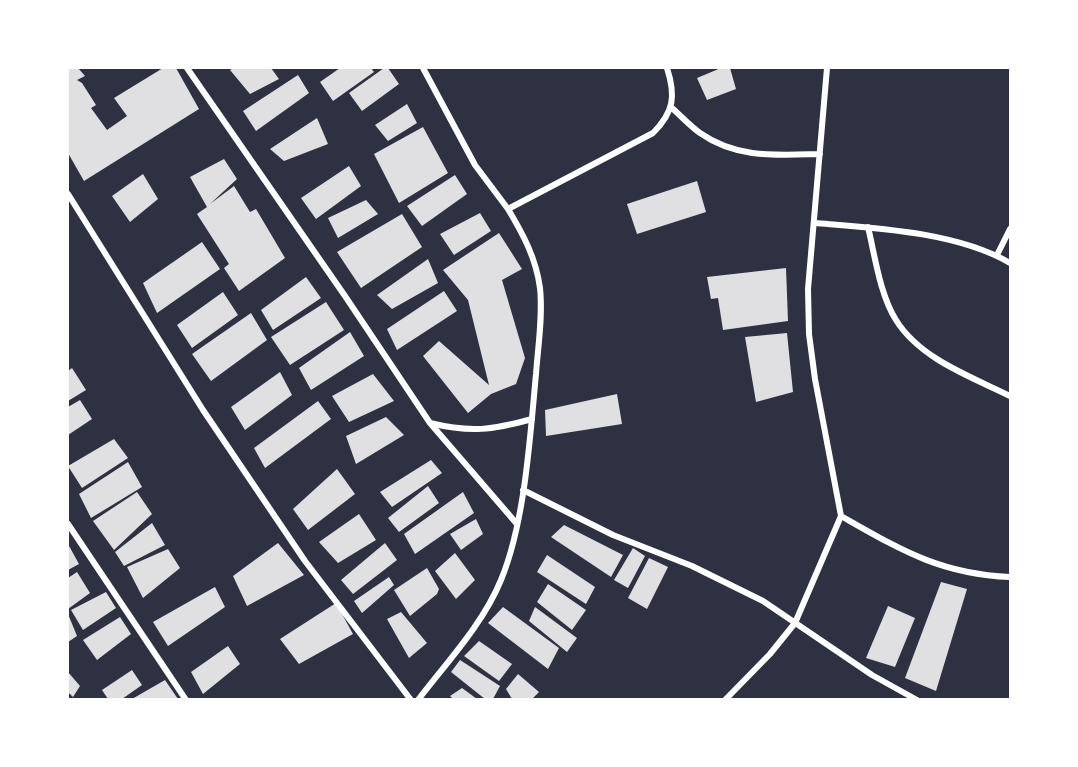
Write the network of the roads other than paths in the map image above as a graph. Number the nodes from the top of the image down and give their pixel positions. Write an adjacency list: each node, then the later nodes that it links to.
1 (187, 68): 16 (street)
2 (423, 68): 8 (street)
3 (667, 68): 5 (street)
4 (827, 68): 6 (street)
5 (672, 108): 6 (street); 8 (street)
6 (820, 154): 9 (street)
7 (68, 194): 24 (street)
8 (508, 209): 15 (street)
9 (815, 223): 10 (street); 18 (street)
10 (868, 227): 12 (street); 14 (street)
11 (1011, 229): 12 (street)
12 (997, 255): 13 (street)
13 (1011, 263)
14 (1011, 396)
15 (532, 419): 16 (street); 17 (street)
16 (430, 423): 20 (street)
17 (523, 490): 20 (street); 22 (street)
18 (841, 516): 21 (street); 22 (street)
19 (68, 524): 23 (street)
20 (517, 524): 25 (street)
21 (1011, 577)
22 (795, 623): 26 (street); 27 (street)
23 (186, 699)
24 (411, 699)
25 (418, 699)
26 (725, 699)
27 (917, 699)

